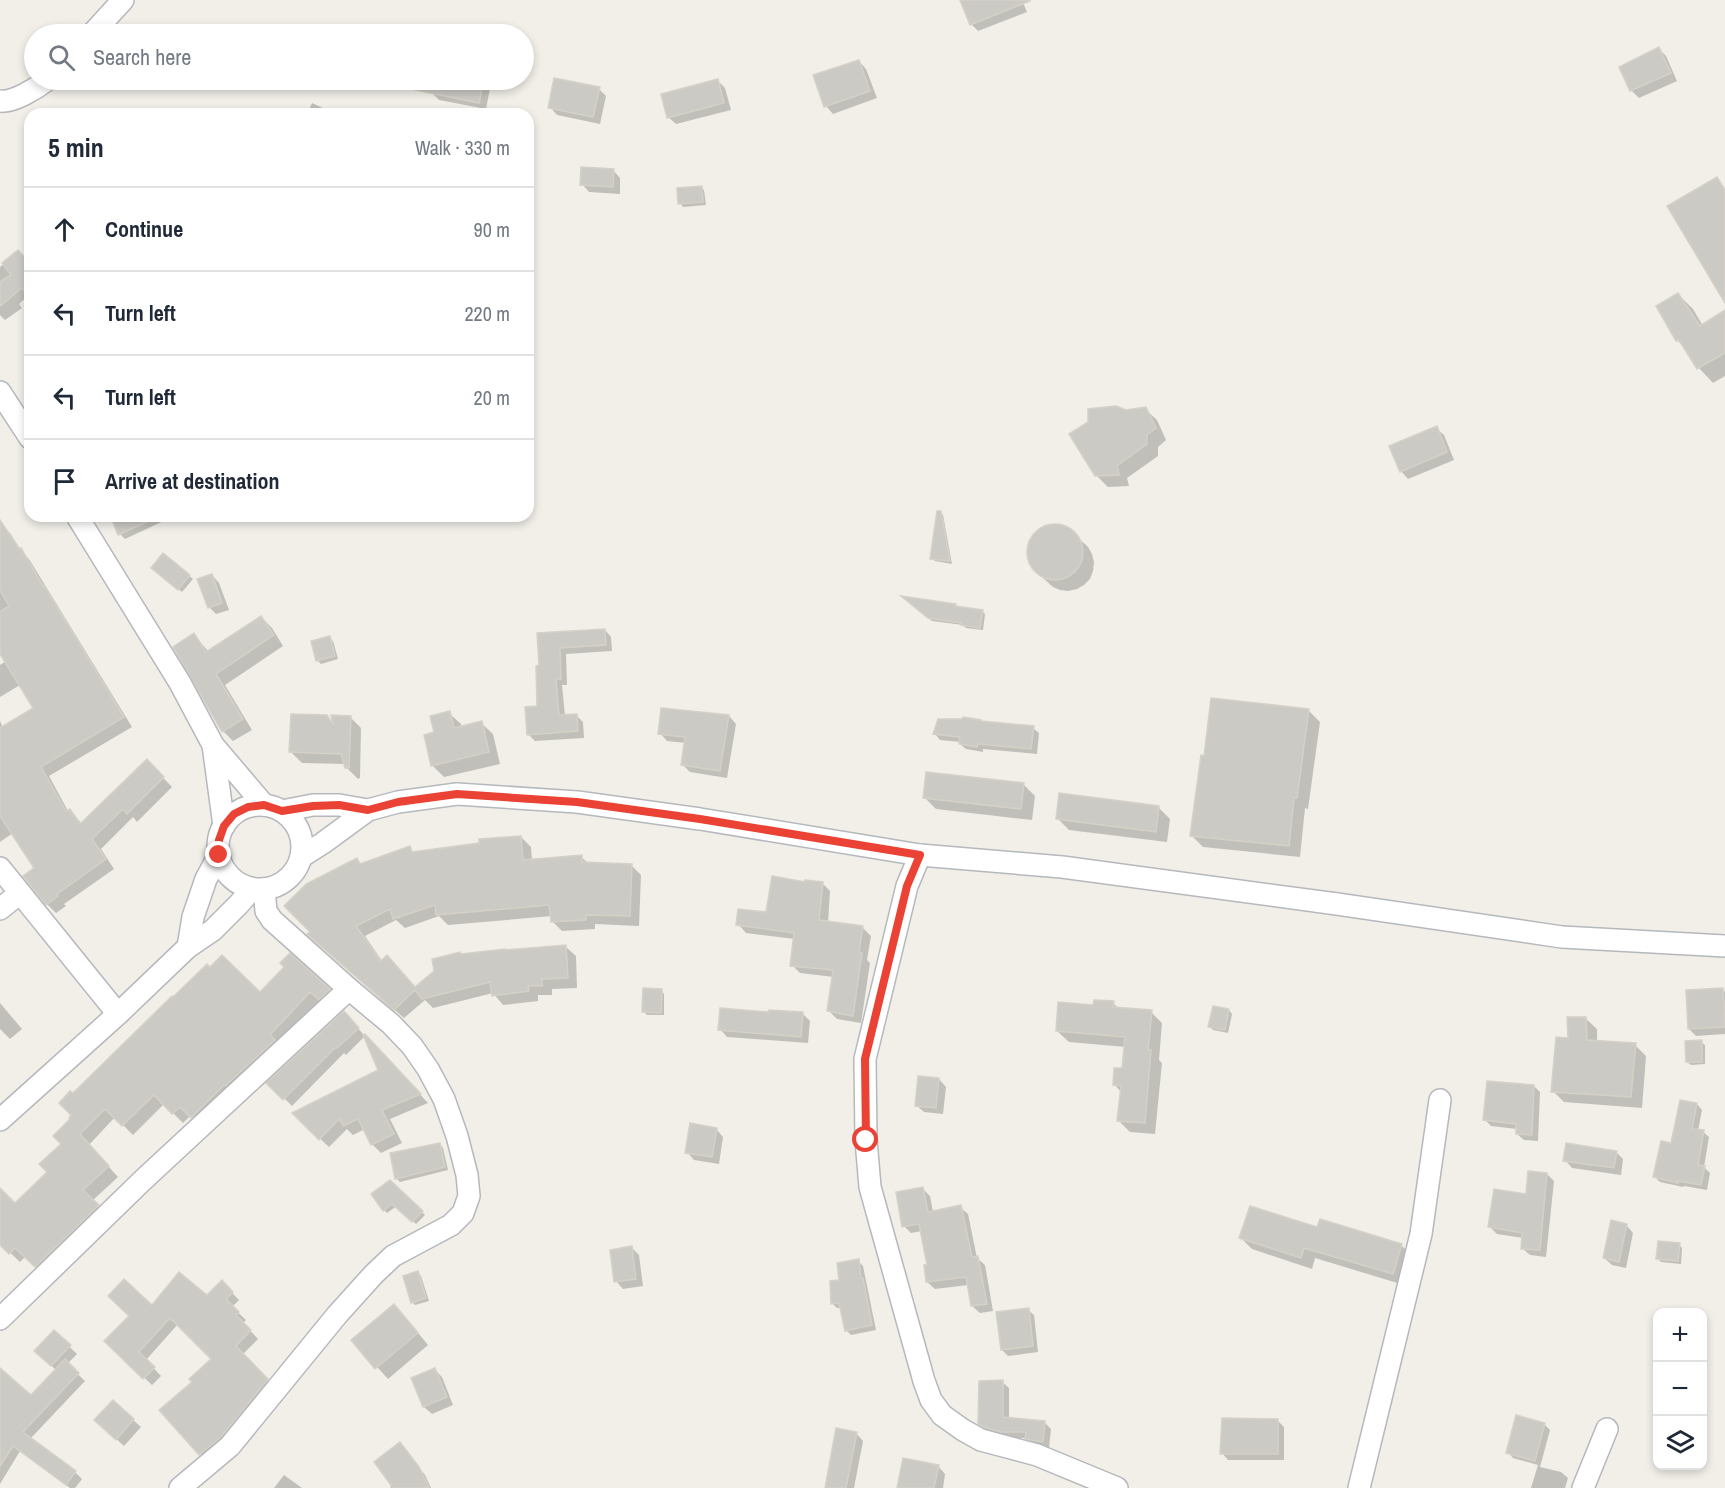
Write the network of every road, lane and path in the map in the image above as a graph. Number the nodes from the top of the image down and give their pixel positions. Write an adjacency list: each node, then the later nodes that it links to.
1 (123, 0): 2 (street)
2 (101, 24)
3 (32, 90): 4 (street)
4 (0, 101)
5 (0, 392): 6 (street)
6 (24, 429)
7 (81, 522): 8 (street)
8 (213, 745): 9 (street); 11 (street)
9 (273, 808): 10 (street); 11 (street); 14 (street)
10 (368, 810): 13 (street); 14 (street)
11 (224, 826): 12 (street)
12 (219, 855): 16 (street); 20 (street)
13 (920, 855): 19 (street); 28 (street)
14 (301, 857): 16 (street)
15 (0, 868): 17 (street)
16 (258, 889): 20 (street); 21 (street)
17 (20, 893): 18 (street); 22 (street)
18 (0, 909)
19 (1725, 946)
20 (188, 947): 22 (street)
21 (349, 989): 25 (street); 27 (street)
22 (118, 1014): 24 (street)
23 (1440, 1100): 29 (street)
24 (0, 1120)
25 (0, 1319)
26 (1607, 1429): 30 (street)
27 (180, 1488)
28 (1117, 1488)
29 (1359, 1488)
30 (1583, 1488)

